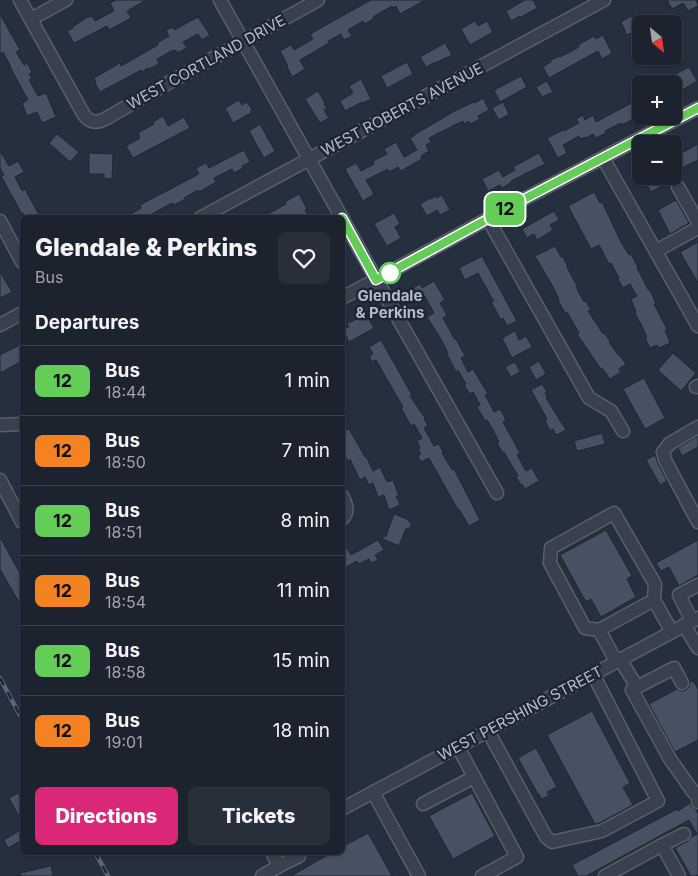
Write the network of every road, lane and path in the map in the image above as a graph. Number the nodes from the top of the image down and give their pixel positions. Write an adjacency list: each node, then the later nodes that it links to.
1 (20, 0): 6 (street)
2 (66, 0): 6 (street)
3 (220, 0): 7 (street)
4 (318, 0): 7 (street, WEST CORTLAND DRIVE)
5 (604, 0): 9 (street, WEST ROBERTS AVENUE)
6 (31, 19): 7 (street, WEST CORTLAND DRIVE)
7 (243, 42): 9 (street)
8 (698, 108): 10 (street)
9 (309, 158): 12 (street, WEST ROBERTS AVENUE); 13 (street)
10 (603, 158): 14 (street); 19 (street)
11 (678, 187): 16 (street)
12 (205, 215)
13 (340, 215)
14 (488, 219): 21 (street); 29 (street)
15 (0, 221): 20 (street)
16 (698, 222)
17 (345, 223): 21 (street)
18 (698, 228): 19 (street)
19 (656, 251): 25 (street)
20 (20, 258)
21 (376, 280): 22 (street); 31 (street)
22 (345, 296)
23 (20, 314): 24 (street)
24 (0, 325)
25 (698, 326)
26 (20, 424): 27 (street)
27 (0, 425)
28 (698, 427): 35 (street)
29 (623, 431)
30 (0, 480): 34 (street)
31 (497, 493)
32 (345, 503): 33 (street)
33 (345, 516)
34 (20, 518)
35 (698, 522)
36 (698, 586): 38 (street)
37 (654, 600): 39 (street); 39 (street); 40 (street)
38 (691, 621): 40 (street, WEST PERSHING STREET); 41 (street)
39 (599, 630): 42 (street)
40 (672, 632): 42 (street, WEST PERSHING STREET)
41 (698, 648)
42 (618, 660): 43 (street, WEST PERSHING STREET); 45 (street)
43 (592, 674): 46 (street, WEST PERSHING STREET); 46 (street)
44 (682, 683): 45 (street)
45 (637, 687): 50 (street)
46 (488, 731): 47 (street, WEST PERSHING STREET)
47 (458, 747): 48 (street); 49 (street, WEST PERSHING STREET)
48 (474, 776): 51 (street); 60 (street)
49 (373, 792): 52 (street, WEST PERSHING STREET); 59 (street)
50 (696, 799)
51 (422, 804)
52 (345, 806)
53 (684, 834): 54 (street)
54 (662, 845): 61 (street); 62 (street)
55 (274, 855): 57 (street)
56 (299, 856): 57 (street)
57 (279, 866): 58 (street)
58 (262, 876)
59 (419, 876)
60 (482, 876)
61 (605, 876)
62 (679, 876)

